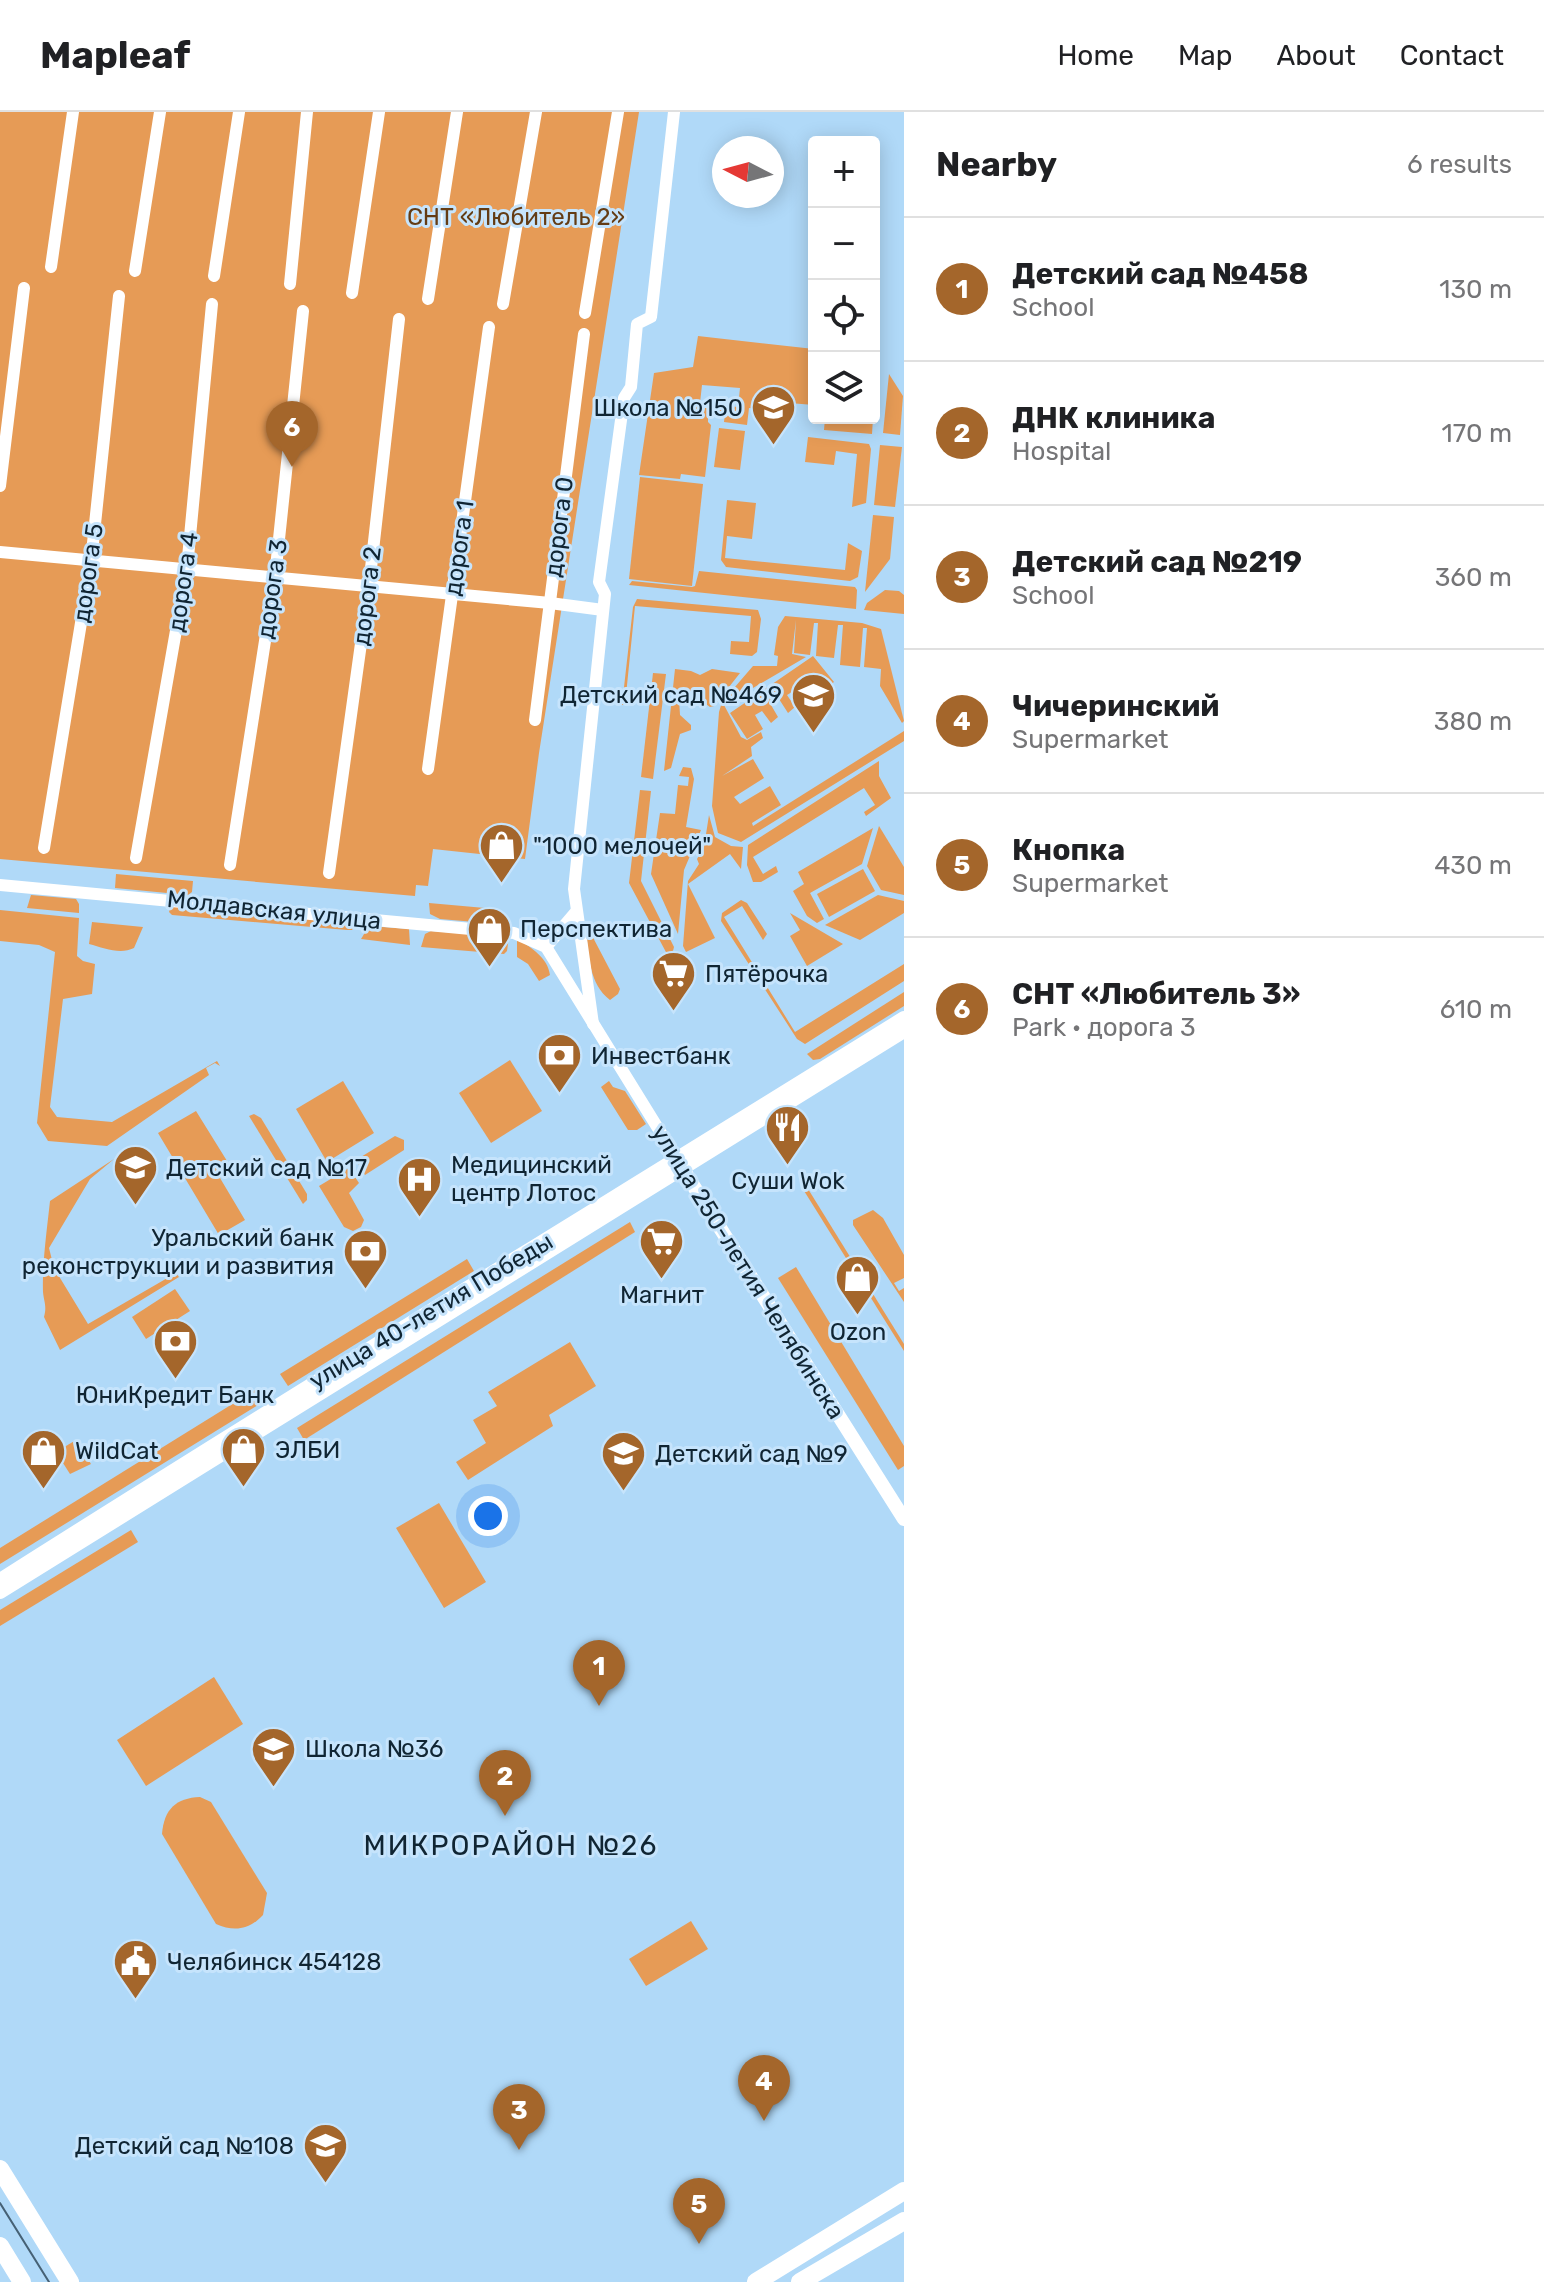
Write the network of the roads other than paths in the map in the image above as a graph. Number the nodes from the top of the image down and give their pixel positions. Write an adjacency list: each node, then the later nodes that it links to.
1 (73, 112): 10 (street)
2 (160, 112): 11 (street)
3 (239, 112): 12 (street)
4 (307, 112): 13 (street)
5 (379, 112): 15 (street)
6 (457, 112): 17 (street)
7 (536, 112): 19 (street)
8 (618, 112): 21 (street)
9 (674, 112): 33 (street, улица 250-летия Челябинска)
10 (51, 267)
11 (135, 271)
12 (214, 276)
13 (290, 284)
14 (24, 288): 25 (street)
15 (352, 293)
16 (119, 296): 27 (street, дорога 5)
17 (428, 299)
18 (212, 304): 28 (street, дорога 4)
19 (503, 304)
20 (303, 311): 29 (street, дорога 3)
21 (585, 313)
22 (399, 319): 30 (street, дорога 2)
23 (489, 327): 31 (street, дорога 1)
24 (584, 334): 32 (street, дорога 0)
25 (0, 486)
26 (0, 552): 27 (street)
27 (91, 562): 28 (street); 36 (street, дорога 5)
28 (187, 568): 29 (street); 37 (street, дорога 4)
29 (275, 577): 30 (street); 38 (street, дорога 3)
30 (369, 586): 31 (street); 39 (street, дорога 2)
31 (453, 593): 32 (street); 35 (street, дорога 1)
32 (550, 603): 33 (street); 34 (street, дорога 0)
33 (603, 610): 41 (street, улица 250-летия Челябинска)
34 (535, 720)
35 (428, 769)
36 (44, 848)
37 (136, 858)
38 (230, 865)
39 (329, 873)
40 (0, 885): 42 (street, Молдавская улица)
41 (575, 913): 42 (street); 44 (street, улица 250-летия Челябинска)
42 (546, 947): 44 (street, улица 250-летия Челябинска)
43 (904, 1018): 46 (street, улица 40-летия Победы)
44 (593, 1024): 46 (street, улица 250-летия Челябинска)
45 (904, 1031): 46 (street, улица 40-летия Победы)
46 (680, 1164): 47 (street, улица 40-летия Победы); 48 (street, улица 250-летия Челябинска)
47 (255, 1425): 49 (street, улица 40-летия Победы); 50 (street, улица 40-летия Победы)
48 (904, 1519)
49 (0, 1580)
50 (0, 1592)
51 (0, 2169): 56 (main road)
52 (904, 2191): 57 (main road)
53 (904, 2221): 58 (main road)
54 (0, 2246): 55 (main road)
55 (22, 2282)
56 (70, 2282)
57 (756, 2282)
58 (800, 2282)

